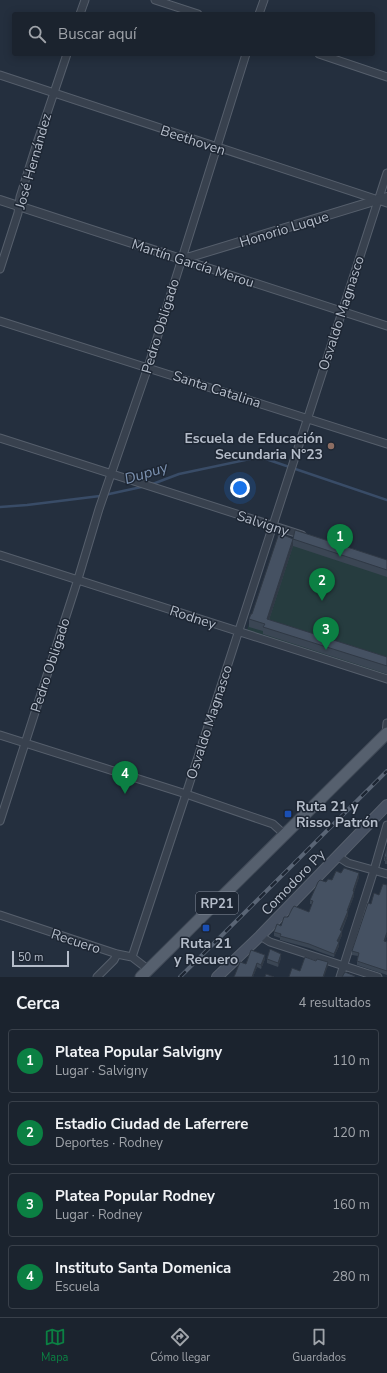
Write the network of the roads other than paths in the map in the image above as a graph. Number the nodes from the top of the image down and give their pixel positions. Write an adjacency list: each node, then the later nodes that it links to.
1 (85, 0): 4 (street)
2 (155, 0): 5 (street)
3 (264, 0): 6 (street)
4 (81, 12)
5 (192, 12)
6 (261, 12)
7 (66, 56): 12 (street, José Hernández)
8 (245, 56): 13 (street, Pedro Obligado)
9 (325, 56): 11 (street)
10 (0, 76): 12 (street, Beethoven)
11 (387, 77)
12 (54, 93): 13 (street, Beethoven); 19 (street, José Hernández)
13 (216, 148): 17 (street, Beethoven); 20 (street, Pedro Obligado)
14 (387, 173): 17 (street, Osvaldo Magnasco)
15 (387, 198): 17 (street, Honorio Luque)
16 (0, 200): 19 (street, Martín García Merou)
17 (378, 200): 18 (street, Beethoven); 20 (street, Honorio Luque); 22 (street, Osvaldo Magnasco)
18 (387, 203)
19 (19, 206): 20 (street, Martín García Merou); 21 (street, José Hernández)
20 (181, 259): 22 (street, Martín García Merou); 25 (street, Pedro Obligado)
21 (0, 269)
22 (342, 311): 24 (street, Martín García Merou); 26 (street, Osvaldo Magnasco)
23 (0, 321): 25 (street, Santa Catalina)
24 (387, 326)
25 (148, 367): 26 (street, Santa Catalina); 29 (street, Pedro Obligado)
26 (307, 419): 28 (street, Santa Catalina); 30 (street, Osvaldo Magnasco)
27 (0, 438): 29 (street)
28 (387, 444)
29 (111, 474): 30 (street, Salvigny); 33 (street, Pedro Obligado)
30 (272, 526): 31 (street, Salvigny); 34 (street, Osvaldo Magnasco)
31 (308, 537)
32 (0, 555): 33 (street, Rodney)
33 (78, 580): 34 (street, Rodney); 38 (street, Pedro Obligado)
34 (238, 632): 35 (street, Rodney); 39 (street, Osvaldo Magnasco)
35 (387, 679)
36 (387, 730): 43 (main road, RP21)
37 (0, 735): 38 (street)
38 (24, 743): 39 (street); 41 (street, Pedro Obligado)
39 (186, 794): 43 (street); 50 (street, Osvaldo Magnasco)
40 (387, 804): 44 (main road, Comodoro Py)
41 (0, 820)
42 (387, 825): 45 (street)
43 (285, 835): 52 (main road, RP21)
44 (337, 856): 45 (street); 48 (main road, Comodoro Py)
45 (374, 870): 46 (street); 51 (street)
46 (387, 874)
47 (0, 916): 49 (street, Recuero)
48 (260, 936): 51 (street); 54 (main road, Comodoro Py)
49 (117, 954): 50 (street, Recuero); 53 (street)
50 (132, 957): 52 (street, Recuero)
51 (343, 966): 55 (street); 56 (street)
52 (145, 973)
53 (98, 977)
54 (217, 977)
55 (340, 977)
56 (378, 977)

